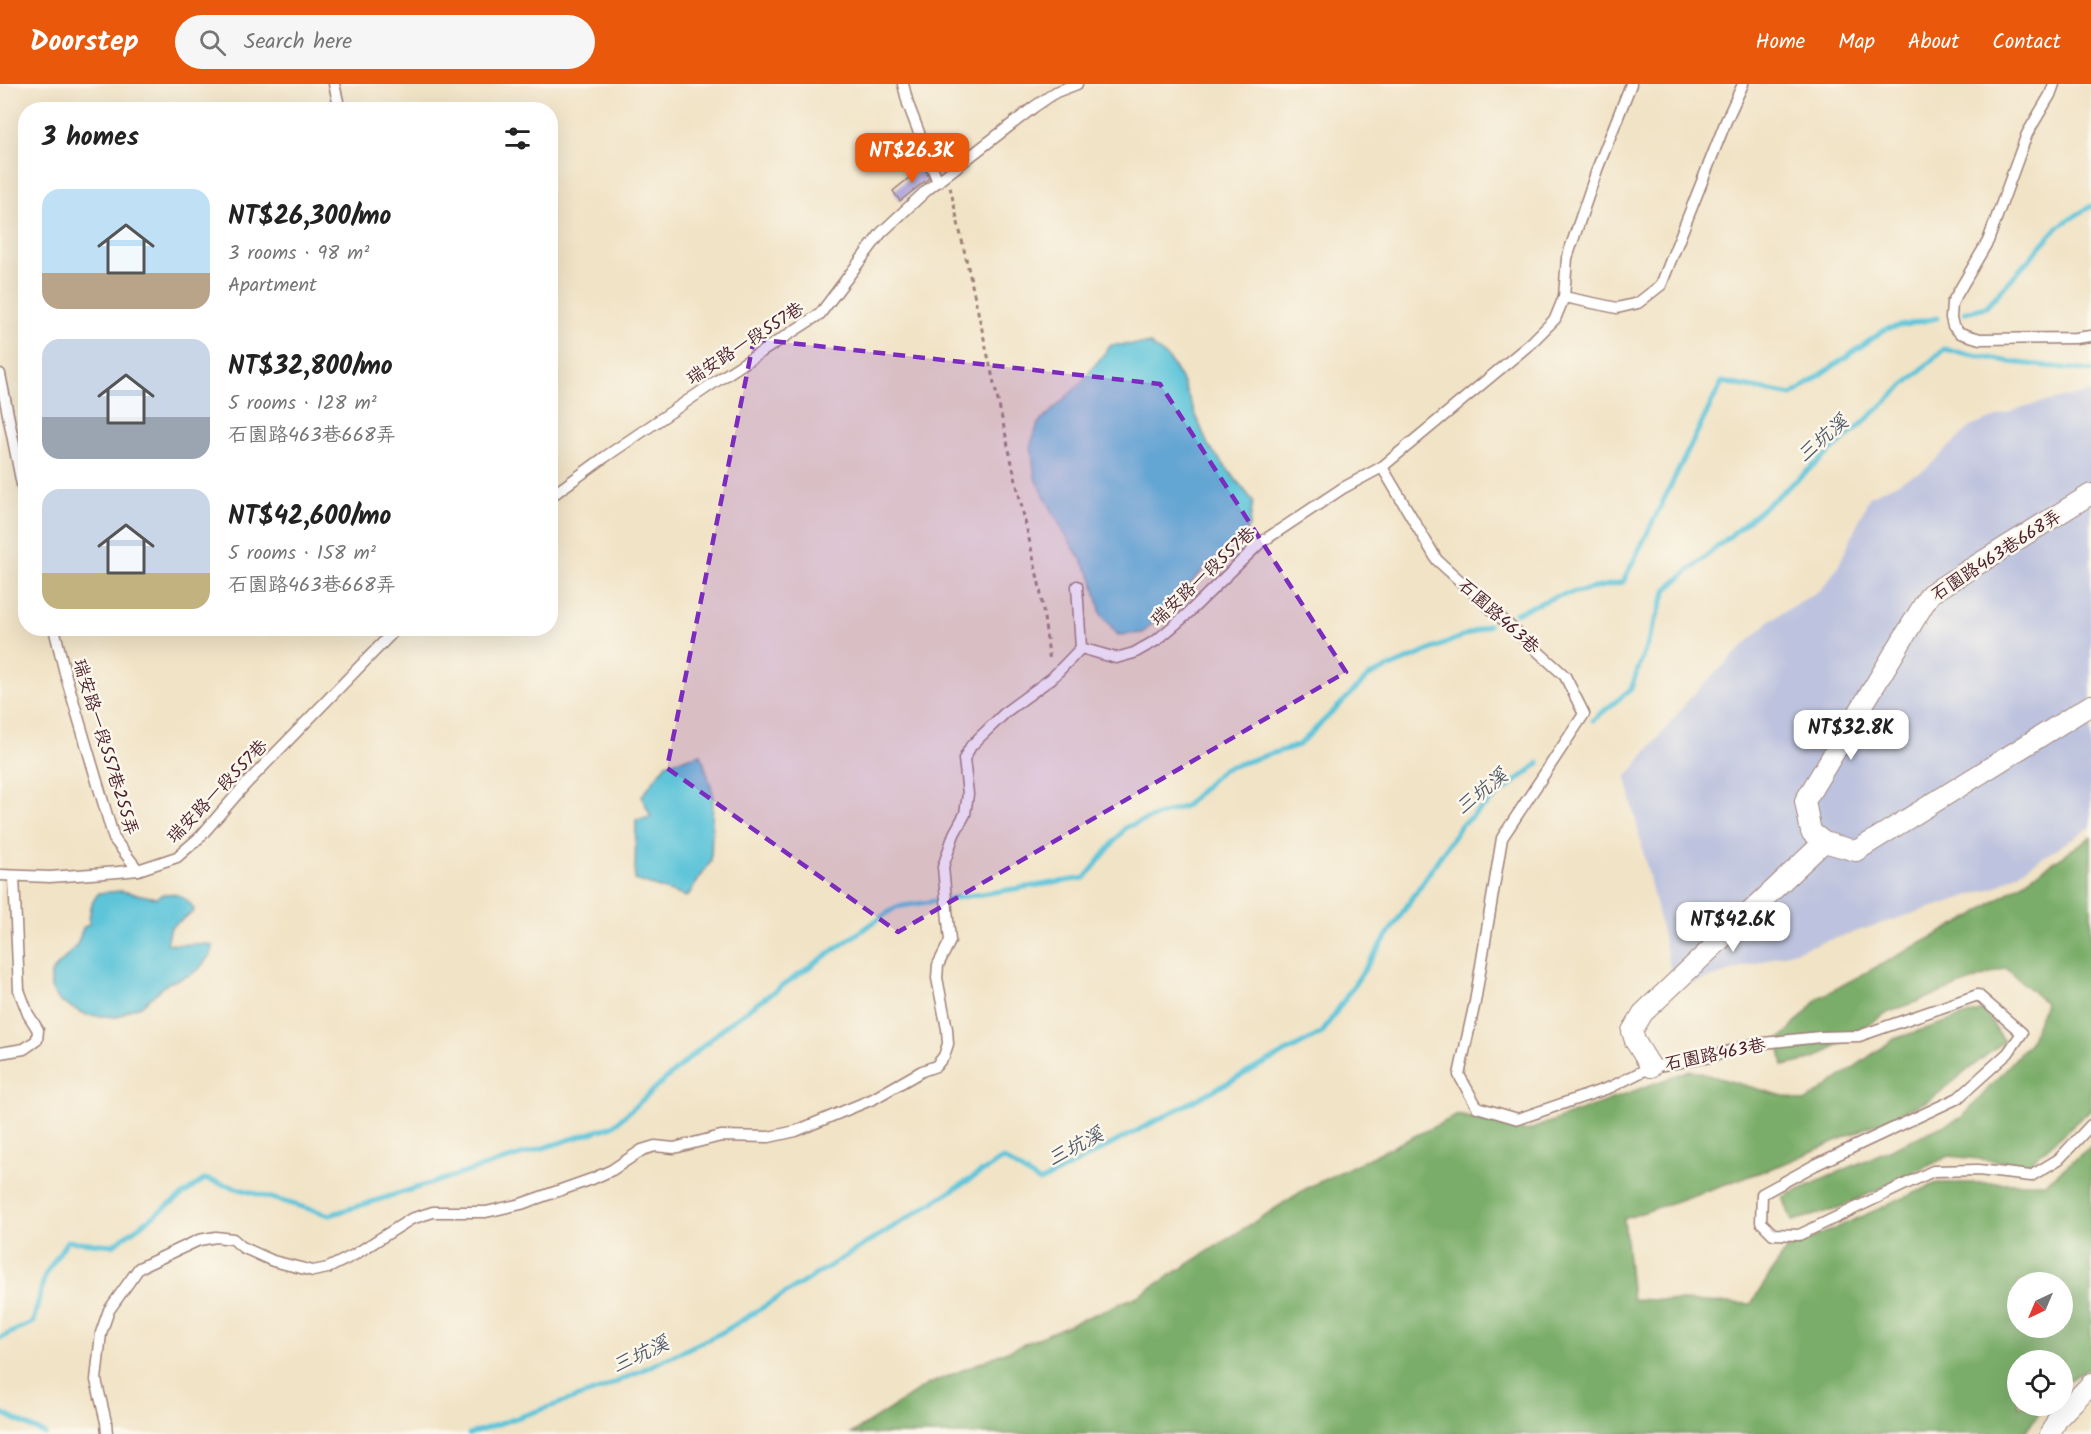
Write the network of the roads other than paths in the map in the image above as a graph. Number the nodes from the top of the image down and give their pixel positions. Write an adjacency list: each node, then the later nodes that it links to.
1 (334, 84): 7 (lane)
2 (903, 84): 8 (lane)
3 (1077, 84): 8 (lane, 瑞安路一段557巷)
4 (1631, 84): 9 (lane)
5 (1743, 84): 9 (lane)
6 (2054, 84): 10 (lane)
7 (338, 102)
8 (938, 182): 14 (lane, 瑞安路一段557巷)
9 (1564, 297): 13 (lane, 瑞安路一段557巷)
10 (2091, 336)
11 (0, 374): 12 (lane)
12 (18, 465)
13 (1382, 467): 19 (lane, 瑞安路一段557巷); 26 (lane, 石園路463巷)
14 (558, 491)
15 (2091, 494): 21 (street, 石園路463巷668弄)
16 (1077, 585): 19 (lane)
17 (56, 636): 22 (lane, 瑞安路一段557巷255弄)
18 (389, 636): 22 (lane, 瑞安路一段557巷)
19 (1081, 648): 29 (lane)
20 (2091, 705): 21 (street)
21 (1824, 842): 26 (street)
22 (138, 870): 24 (lane, 瑞安路一段557巷)
23 (0, 875): 24 (lane, 瑞安路一段557巷)
24 (14, 876): 25 (lane)
25 (0, 1053)
26 (1651, 1067): 27 (lane, 石園路463巷)
27 (2091, 1125)
28 (2091, 1384): 30 (street)
29 (107, 1434)
30 (2050, 1434)

